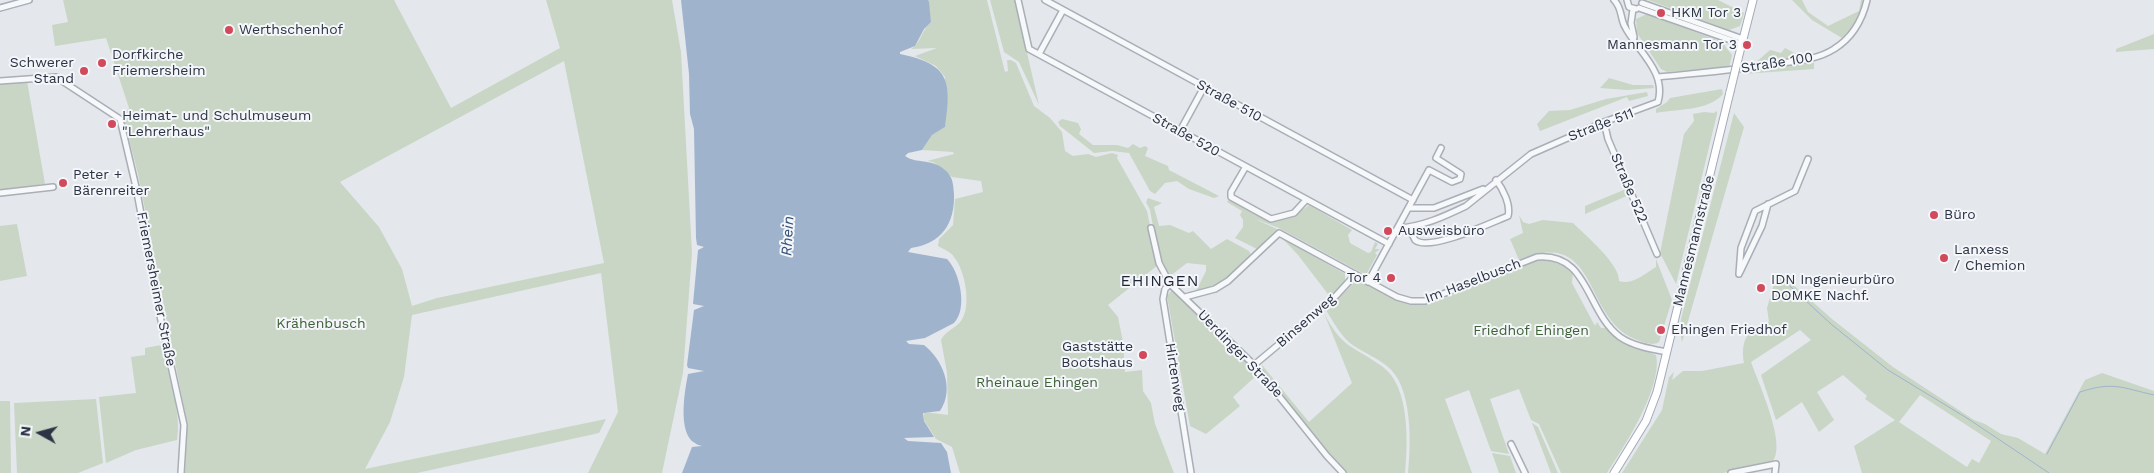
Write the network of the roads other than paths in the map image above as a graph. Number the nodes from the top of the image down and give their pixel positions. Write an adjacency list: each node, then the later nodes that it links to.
1 (29, 0): 9 (street)
2 (1018, 0): 13 (street, Straße 520)
3 (1045, 0): 10 (street, Straße 510)
4 (1614, 0): 11 (street)
5 (1627, 0): 8 (street)
6 (1753, 0): 12 (main road, Mannesmannstraße)
7 (1866, 0): 14 (street, Straße 100)
8 (1639, 5): 11 (street); 12 (street)
9 (0, 8)
10 (1062, 10): 13 (street); 16 (street, Straße 510)
11 (1635, 40): 14 (street)
12 (1742, 41): 39 (main road, Mannesmannstraße, bridge)
13 (1039, 54): 18 (street, Straße 520)
14 (1658, 77): 17 (street, Straße 511)
15 (0, 81): 42 (street, Friemersheimer Straße)
16 (1204, 87): 18 (street); 27 (street, Straße 510)
17 (1604, 122): 22 (street, Straße 511); 34 (street, Straße 522)
18 (1180, 131): 21 (street, Straße 520)
19 (1441, 148): 27 (street)
20 (1808, 159): 28 (street)
21 (1245, 168): 26 (street, Straße 520); 26 (street)
22 (1496, 180): 24 (street, Straße 511); 32 (street)
23 (53, 187): 25 (street)
24 (1486, 188): 29 (street, Straße 511); 32 (street, Straße 511)
25 (0, 194)
26 (1306, 200): 33 (street, Straße 520)
27 (1413, 200): 29 (street)
28 (1768, 204): 28 (street)
29 (1410, 208): 31 (street)
30 (1151, 228): 37 (street, Uerdinger Straße)
31 (1398, 228): 32 (street, Straße 511); 33 (street)
32 (1410, 228)
33 (1389, 244): 36 (street)
34 (1657, 254)
35 (1355, 274): 36 (street, Im Haselbusch); 38 (street, Im Haselbusch); 40 (street, Binsenweg)
36 (1368, 282): 39 (street, Im Haselbusch)
37 (1170, 284): 38 (street, Uerdinger Straße); 43 (street, Hirtenweg)
38 (1185, 297): 40 (street, Uerdinger Straße)
39 (1667, 352): 46 (main road, Mannesmannstraße)
40 (1254, 365): 44 (street, Uerdinger Straße)
41 (1511, 444): 45 (street)
42 (181, 473)
43 (1191, 473)
44 (1343, 473)
45 (1524, 473)
46 (1614, 473)
47 (1731, 473): 48 (street)
48 (1775, 473)

